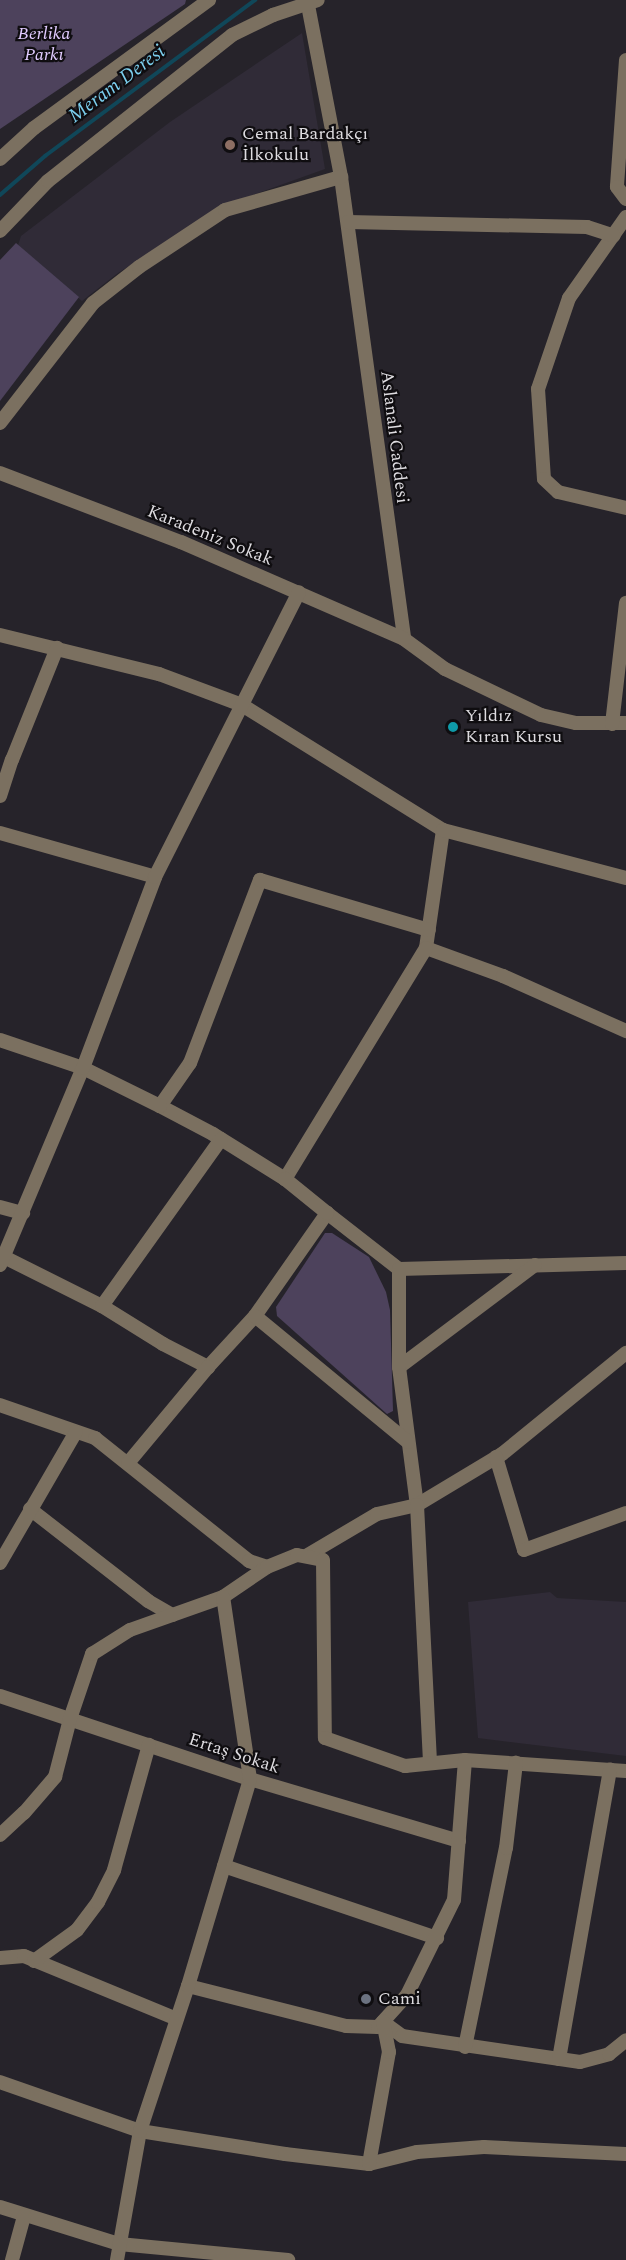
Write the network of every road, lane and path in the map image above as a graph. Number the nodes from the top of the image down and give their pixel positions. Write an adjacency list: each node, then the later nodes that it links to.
1 (209, 0): 4 (street)
2 (311, 1): 5 (street, Aslanali Caddesi); 9 (street)
3 (626, 60): 6 (street)
4 (0, 159)
5 (341, 177): 8 (street, Aslanali Caddesi); 11 (street)
6 (626, 199)
7 (626, 217): 10 (street)
8 (348, 222): 10 (street); 17 (street, Aslanali Caddesi)
9 (0, 231)
10 (614, 236): 13 (street)
11 (0, 423)
12 (2, 478): 14 (street, Karadeniz Sokak)
13 (626, 508)
14 (299, 592): 17 (street, Karadeniz Sokak); 19 (street)
15 (626, 603): 20 (street)
16 (0, 635): 18 (street)
17 (404, 639): 20 (street)
18 (57, 648): 19 (street); 21 (street)
19 (242, 705): 22 (street); 24 (street)
20 (619, 723)
21 (0, 796)
22 (443, 830): 25 (street); 26 (street)
23 (0, 832): 24 (street)
24 (155, 877): 30 (street)
25 (626, 878)
26 (429, 930): 27 (street); 31 (street)
27 (426, 948): 28 (street); 33 (street)
28 (626, 1031)
29 (0, 1040): 30 (street)
30 (83, 1068): 31 (street); 35 (street)
31 (160, 1106): 32 (street)
32 (221, 1139): 33 (street); 41 (street)
33 (285, 1179): 36 (street)
34 (0, 1207): 35 (street)
35 (23, 1213): 37 (street)
36 (327, 1213): 40 (street); 42 (street)
37 (2, 1261): 41 (street)
38 (626, 1263): 39 (street)
39 (535, 1265): 40 (street); 45 (street)
40 (399, 1269): 45 (street)
41 (102, 1306): 44 (street)
42 (255, 1316): 44 (street); 48 (street)
43 (626, 1353): 49 (street)
44 (208, 1367): 50 (street)
45 (399, 1367): 48 (street)
46 (0, 1405): 47 (street)
47 (76, 1432): 50 (street); 52 (street)
48 (408, 1442): 51 (street)
49 (496, 1457): 51 (street); 53 (street)
50 (128, 1463): 56 (street)
51 (417, 1504): 54 (street); 63 (street)
52 (30, 1509): 55 (street); 58 (street)
53 (626, 1514)
54 (306, 1556): 56 (street); 63 (street)
55 (0, 1563)
56 (267, 1567): 57 (street)
57 (223, 1597): 58 (street); 67 (street)
58 (172, 1615): 60 (street)
59 (0, 1696): 60 (street, Ertaş Sokak)
60 (70, 1719): 61 (street, Ertaş Sokak); 68 (street)
61 (149, 1745): 67 (street, Ertaş Sokak); 73 (street)
62 (465, 1760): 63 (street); 64 (street); 69 (street)
63 (429, 1763)
64 (516, 1763): 65 (street); 78 (street)
65 (610, 1769): 66 (street); 79 (street)
66 (626, 1771)
67 (250, 1779): 69 (street, Ertaş Sokak); 70 (street)
68 (0, 1835)
69 (459, 1841): 71 (street)
70 (224, 1866): 71 (street); 74 (street)
71 (437, 1938): 76 (street)
72 (0, 1958): 73 (street)
73 (34, 1961): 75 (street)
74 (188, 1986): 75 (street); 76 (street)
75 (177, 2019): 81 (street)
76 (383, 2022): 78 (street); 83 (street)
77 (626, 2040): 79 (street)
78 (465, 2047): 79 (street)
79 (559, 2059)
80 (0, 2082): 81 (street)
81 (141, 2131): 83 (street); 86 (street)
82 (626, 2154): 83 (street)
83 (369, 2164)
84 (0, 2207): 85 (street)
85 (24, 2216): 86 (street); 87 (street)
86 (119, 2244): 88 (street); 89 (street)
87 (12, 2260)
88 (117, 2260)
89 (288, 2260)

